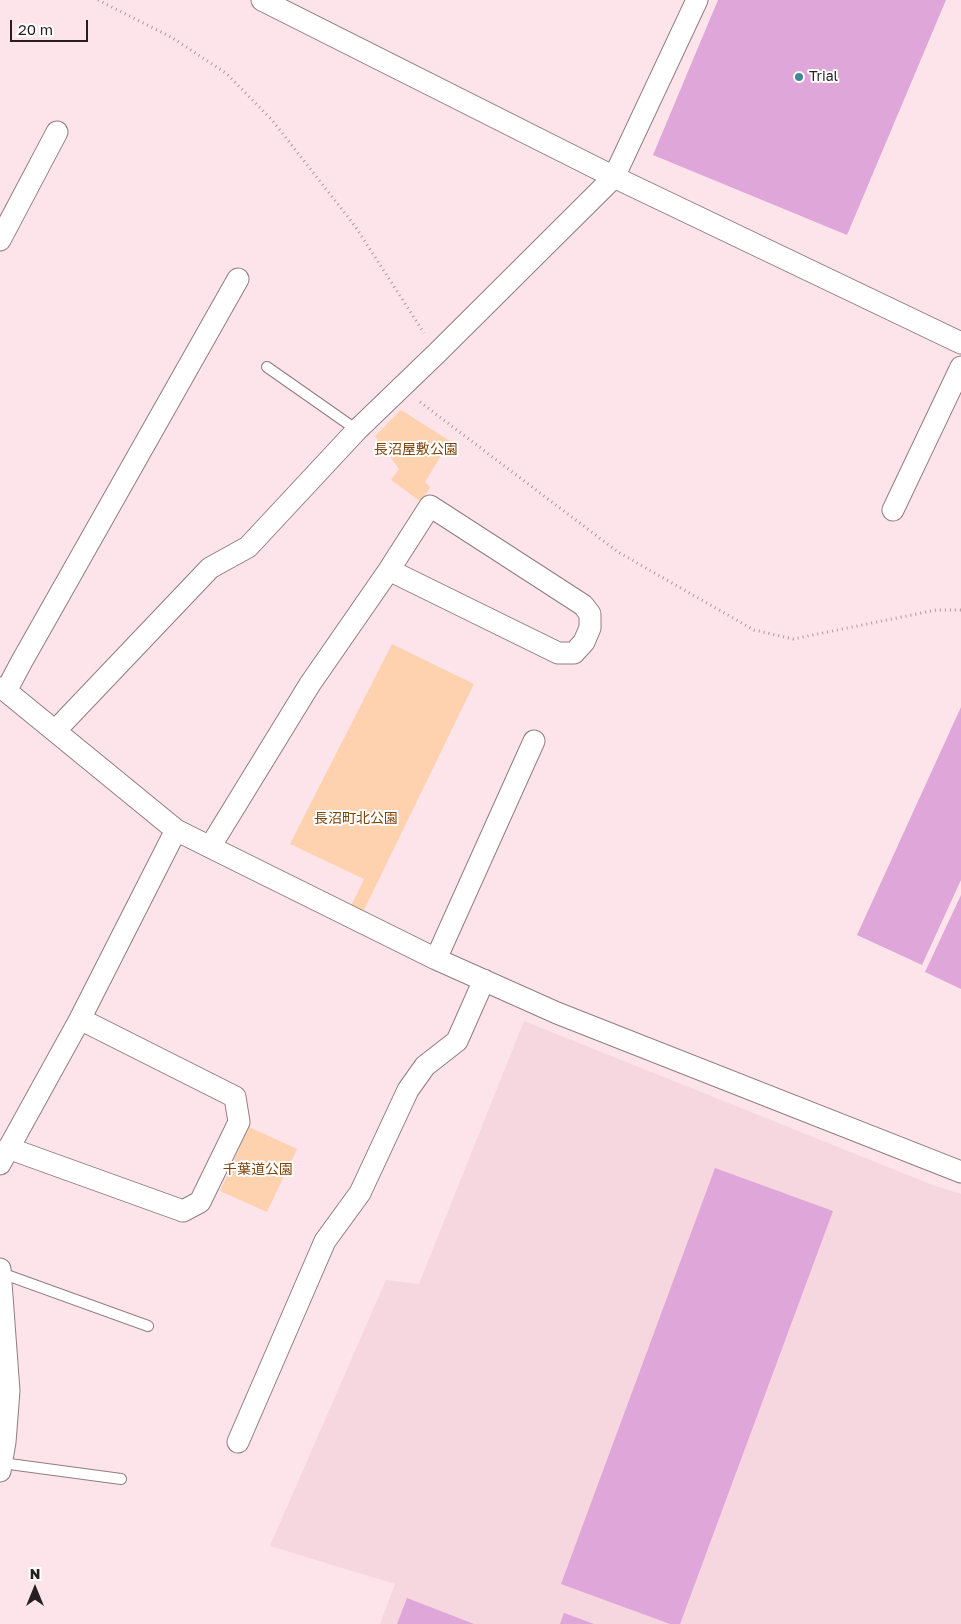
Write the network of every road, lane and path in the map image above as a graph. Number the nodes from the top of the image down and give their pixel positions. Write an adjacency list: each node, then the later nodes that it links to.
1 (98, 0): 9 (path)
2 (262, 0): 5 (street)
3 (697, 0): 5 (street)
4 (57, 132): 6 (street)
5 (614, 177): 8 (street); 9 (street)
6 (0, 240)
7 (238, 279): 17 (street)
8 (961, 344)
9 (437, 354): 13 (street)
10 (267, 367): 13 (lane)
11 (961, 367): 14 (street)
12 (423, 393): 16 (path)
13 (357, 430): 18 (street)
14 (893, 510)
15 (389, 570): 15 (street); 21 (street)
16 (961, 610)
17 (3, 689): 18 (street)
18 (55, 731): 20 (street)
19 (534, 741): 22 (street)
20 (176, 830): 21 (street); 24 (street)
21 (210, 847): 22 (street)
22 (436, 959): 23 (street)
23 (484, 980): 26 (street); 29 (street)
24 (80, 1019): 25 (street); 25 (street)
25 (4, 1156)
26 (961, 1172)
27 (0, 1271): 28 (lane); 30 (street)
28 (148, 1326)
29 (238, 1442)
30 (1, 1467): 31 (lane)
31 (121, 1479)

